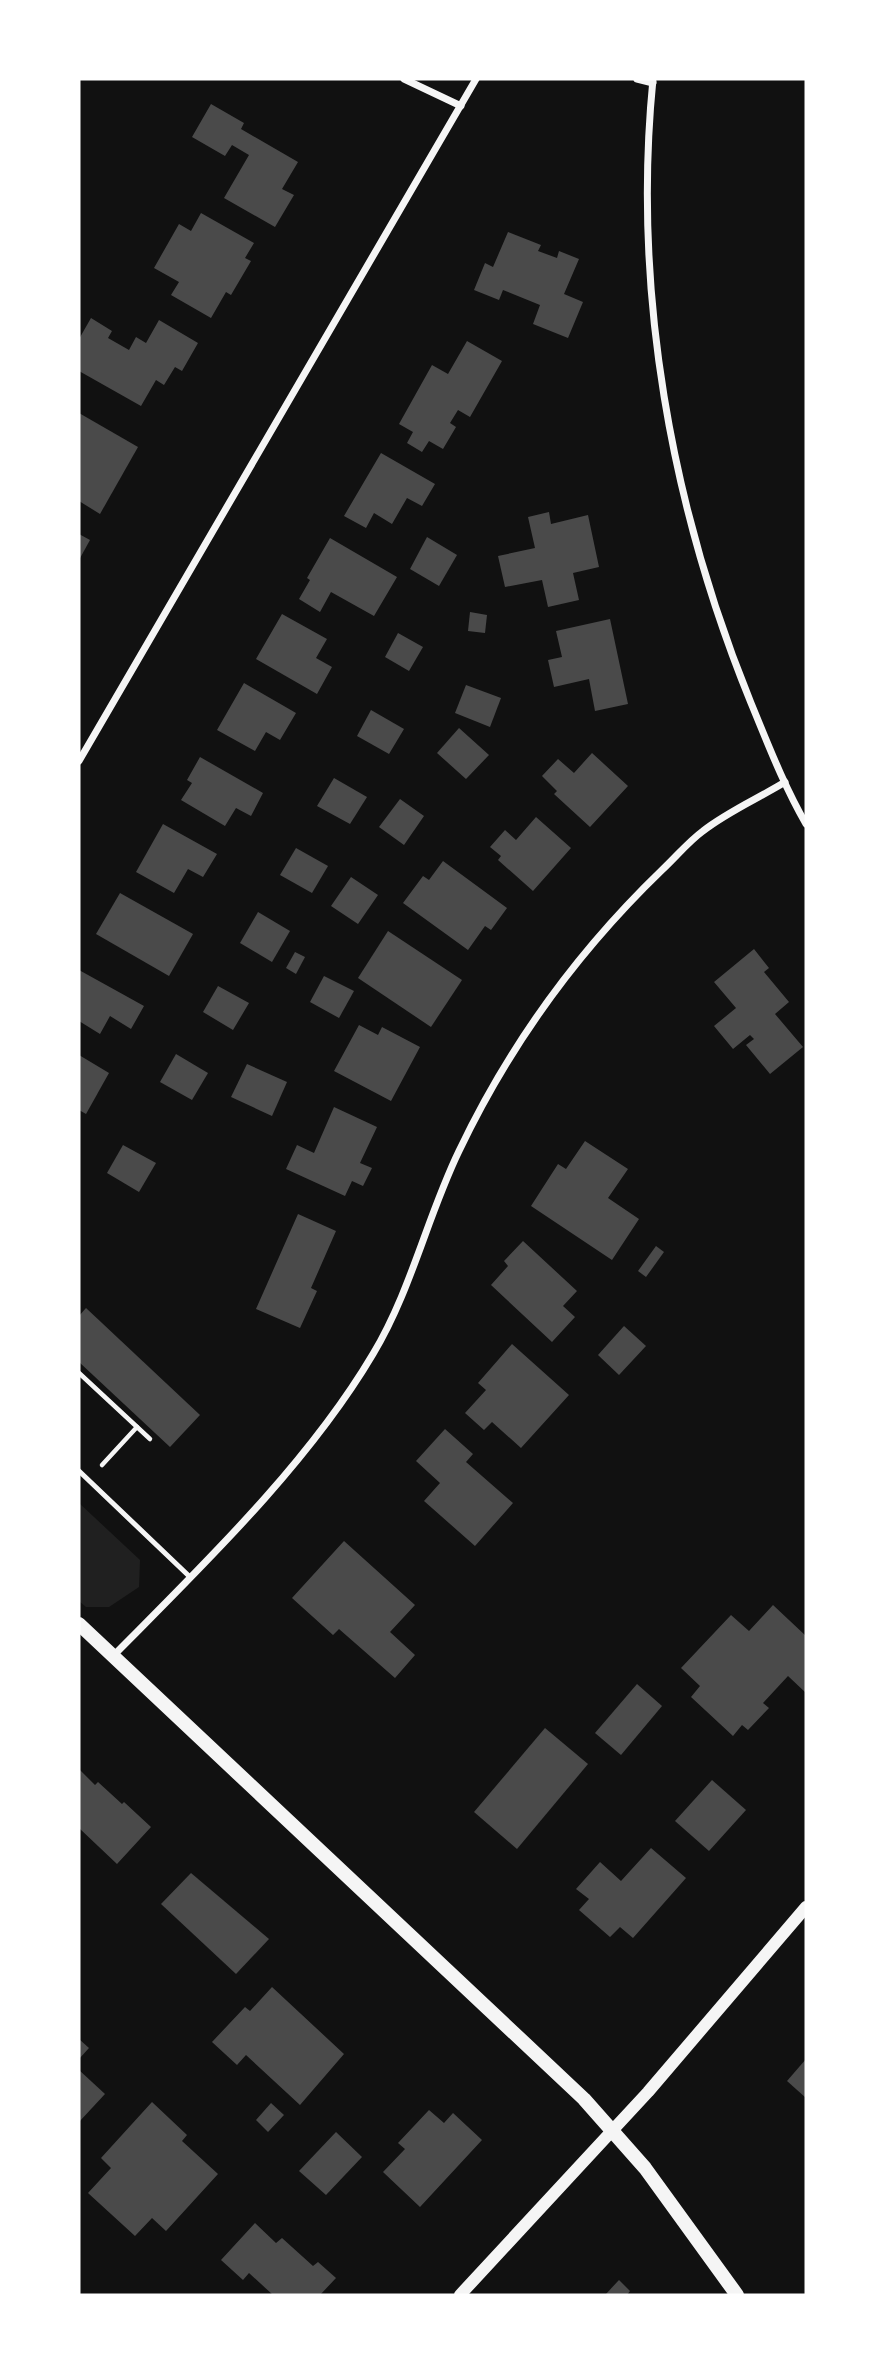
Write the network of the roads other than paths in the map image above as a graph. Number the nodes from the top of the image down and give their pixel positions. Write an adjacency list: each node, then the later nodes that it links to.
1 (404, 79): 5 (street)
2 (476, 79): 5 (street)
3 (638, 79): 4 (street)
4 (653, 81): 7 (street)
5 (461, 106): 6 (street)
6 (79, 761)
7 (785, 782): 8 (street); 10 (street)
8 (806, 824)
9 (79, 1471): 10 (lane)
10 (190, 1577): 12 (street)
11 (79, 1624): 12 (main road)
12 (113, 1656): 14 (main road)
13 (806, 1908): 14 (street)
14 (614, 2130): 15 (street); 16 (main road)
15 (460, 2295)
16 (737, 2295)

